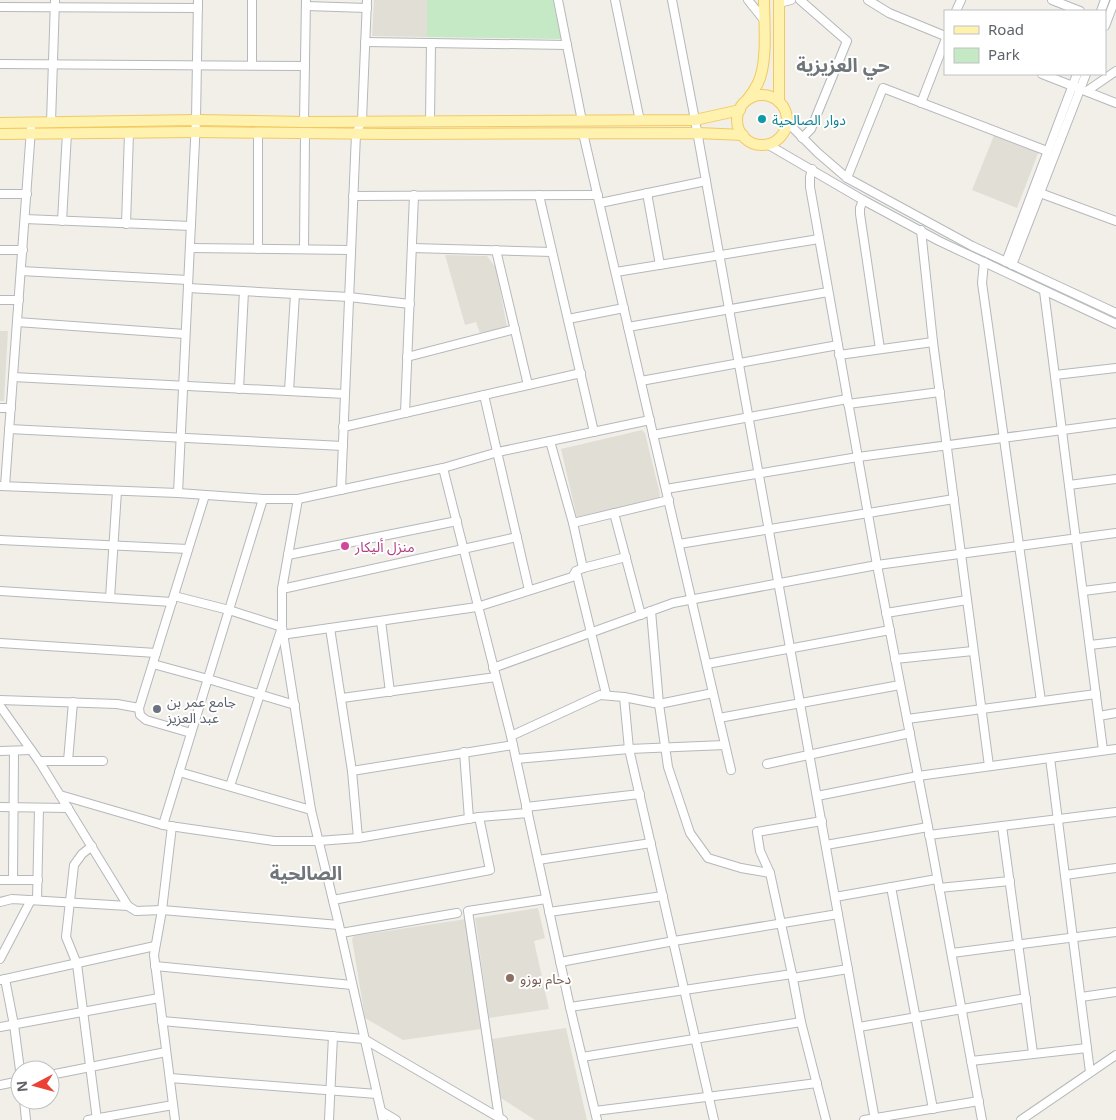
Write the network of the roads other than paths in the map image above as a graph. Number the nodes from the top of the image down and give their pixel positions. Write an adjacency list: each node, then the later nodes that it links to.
1 (252, 0): 30 (street)
2 (558, 0): 26 (street)
3 (616, 0): 47 (street)
4 (672, 0): 44 (street)
5 (748, 0): 20 (street)
6 (764, 0): 20 (main road)
7 (791, 0): 12 (street)
8 (800, 0): 64 (street)
9 (868, 0): 22 (street)
10 (1052, 0): 19 (street)
11 (1115, 0): 21 (street)
12 (779, 2): 38 (main road)
13 (306, 3): 17 (street); 31 (street)
14 (55, 4): 15 (street); 18 (street); 28 (street)
15 (143, 4): 16 (street)
16 (198, 4): 29 (street)
17 (367, 4): 23 (street)
18 (0, 7)
19 (1077, 10)
20 (764, 20): 41 (main road)
21 (1106, 23)
22 (944, 36)
23 (365, 42): 24 (street); 43 (street)
24 (431, 43): 26 (street); 45 (street)
25 (944, 44): 39 (street)
26 (568, 45): 46 (street)
27 (0, 64): 28 (street)
28 (52, 64): 29 (street); 50 (street)
29 (197, 65): 30 (street); 42 (street)
30 (252, 65): 31 (street)
31 (305, 66): 51 (street)
32 (1116, 71): 37 (street)
33 (1045, 75): 36 (street)
34 (1077, 75): 36 (street)
35 (1086, 75): 37 (street)
36 (1072, 85): 37 (street); 66 (street)
37 (1084, 90): 40 (street); 71 (street)
38 (779, 102): 41 (main road); 52 (main road)
39 (921, 103): 66 (street); 68 (street)
40 (1116, 103)
41 (743, 106): 44 (main road); 63 (main road)
42 (196, 120): 50 (main road); 51 (main road); 53 (street)
43 (362, 120): 45 (main road); 51 (main road); 62 (street)
44 (695, 120): 47 (main road); 57 (street)
45 (430, 121): 46 (main road)
46 (582, 121): 47 (main road)
47 (640, 121)
48 (0, 122): 49 (main road)
49 (32, 122): 50 (main road); 59 (street)
50 (51, 122)
51 (304, 122)
52 (787, 122): 64 (street); 65 (main road)
53 (195, 132): 55 (main road); 60 (main road); 85 (street)
54 (67, 133): 59 (main road); 60 (main road); 82 (street)
55 (258, 133): 61 (main road); 90 (street)
56 (583, 133): 57 (main road); 62 (main road); 76 (street)
57 (698, 133): 63 (main road); 69 (street)
58 (0, 134): 59 (main road)
59 (31, 134): 73 (street)
60 (129, 134): 84 (street)
61 (305, 134): 62 (main road); 93 (street)
62 (356, 134): 77 (street)
63 (743, 135): 65 (main road)
64 (802, 138): 68 (street)
65 (767, 144): 67 (street)
66 (1047, 151): 99 (street)
67 (812, 169): 78 (street); 87 (street)
68 (847, 178): 99 (street)
69 (706, 181): 70 (street); 97 (street)
70 (647, 193): 79 (street); 100 (street)
71 (1040, 193): 83 (street); 99 (street)
72 (0, 194): 73 (street)
73 (27, 194): 81 (street)
74 (414, 195): 75 (street); 77 (street); 89 (street)
75 (539, 195): 76 (street); 96 (street)
76 (598, 195): 79 (street)
77 (353, 196): 94 (street)
78 (864, 200): 86 (street); 123 (street)
79 (600, 203): 102 (street)
80 (1116, 211): 83 (street)
81 (25, 219): 82 (street); 92 (street)
82 (62, 221): 84 (street)
83 (1114, 221)
84 (126, 224): 85 (street)
85 (191, 226): 88 (street)
86 (921, 230): 98 (street); 121 (street)
87 (820, 239): 97 (street); 106 (street)
88 (190, 248): 90 (street); 103 (street)
89 (412, 248): 95 (street); 111 (street)
90 (258, 249): 93 (street)
91 (0, 250): 92 (street)
92 (23, 250): 101 (street)
93 (304, 250): 94 (street)
94 (351, 250): 108 (street)
95 (496, 250): 96 (street); 119 (street)
96 (552, 252): 115 (street)
97 (720, 256): 100 (street); 113 (street)
98 (984, 262): 105 (street); 152 (street)
99 (1009, 263): 114 (street)
100 (660, 265): 102 (street)
101 (21, 271): 103 (street); 110 (street)
102 (616, 272): 112 (street)
103 (188, 284): 104 (street); 120 (street)
104 (244, 291): 107 (street); 134 (street)
105 (1044, 291): 117 (street); 129 (street)
106 (828, 292): 113 (street); 122 (street)
107 (296, 294): 108 (street); 135 (street)
108 (349, 297): 111 (street); 137 (street)
109 (0, 300): 110 (street)
110 (19, 300): 116 (street)
111 (410, 304): 125 (street)
112 (624, 308): 115 (street); 118 (street)
113 (729, 310): 118 (street); 126 (street)
114 (1116, 312)
115 (568, 319): 128 (street)
116 (17, 322): 120 (street); 130 (street)
117 (1116, 324)
118 (628, 327): 131 (street)
119 (515, 329): 125 (street); 132 (street)
120 (185, 334): 133 (street)
121 (933, 342): 123 (street); 136 (street)
122 (838, 345): 124 (street); 126 (street)
123 (880, 349): 124 (street)
124 (839, 355): 139 (street)
125 (407, 357): 142 (street)
126 (739, 363): 131 (street); 143 (street)
127 (1116, 368): 129 (street)
128 (581, 373): 132 (street); 149 (street)
129 (1054, 375): 148 (street)
130 (13, 377): 133 (street); 141 (street)
131 (641, 381): 144 (street)
132 (528, 385): 138 (street)
133 (183, 386): 134 (street); 151 (street)
134 (239, 389): 135 (street)
135 (289, 391): 137 (street)
136 (940, 392): 139 (street); 154 (street)
137 (345, 394): 146 (street)
138 (484, 395): 142 (street); 156 (street)
139 (848, 402): 143 (street); 157 (street)
140 (0, 408): 141 (street)
141 (11, 408): 147 (street)
142 (405, 413): 146 (street)
143 (749, 418): 150 (street); 159 (street)
144 (650, 420): 149 (street); 150 (street)
145 (1116, 423): 148 (street)
146 (344, 427): 155 (street)
147 (9, 429): 151 (street); 162 (street)
148 (1062, 430): 152 (street); 161 (street)
149 (594, 432): 153 (street)
150 (653, 434): 163 (street)
151 (180, 438): 155 (street); 166 (street)
152 (1004, 438): 154 (street); 183 (street)
153 (550, 441): 156 (street); 175 (street)
154 (947, 445): 157 (street); 170 (street)
155 (343, 446): 164 (street)
156 (498, 452): 158 (street); 178 (street)
157 (858, 457): 159 (street); 172 (street)
158 (443, 468): 164 (street); 174 (street)
159 (759, 475): 163 (street); 176 (street)
160 (1116, 479): 161 (street)
161 (1069, 485): 179 (street)
162 (2, 486): 165 (street)
163 (666, 489): 171 (street)
164 (341, 490): 169 (street)
165 (117, 491): 166 (street); 182 (street)
166 (178, 493): 167 (street)
167 (205, 495): 168 (street); 184 (street)
168 (263, 499): 169 (street); 202 (street)
169 (298, 499): 187 (street)
170 (954, 499): 172 (street); 186 (street)
171 (669, 500): 173 (street); 181 (street)
172 (867, 512): 176 (street); 189 (street)
173 (614, 513): 175 (street); 188 (street)
174 (457, 521): 185 (street); 187 (street)
175 (572, 523): 190 (street)
176 (769, 529): 181 (street); 191 (street)
177 (1116, 533): 179 (street)
178 (517, 537): 185 (street); 194 (street)
179 (1076, 539): 183 (street); 196 (street)
180 (0, 540): 182 (street)
181 (679, 544): 199 (street)
182 (114, 546): 184 (street); 197 (street)
183 (1019, 546): 186 (street); 232 (street)
184 (188, 549): 198 (street)
185 (464, 549): 193 (street); 201 (street)
186 (960, 554): 189 (street); 200 (street)
187 (288, 555): 193 (street)
188 (626, 557): 190 (street); 205 (street)
189 (877, 565): 191 (street); 204 (street)
190 (579, 570): 194 (street); 210 (street)
191 (779, 584): 199 (street); 214 (street)
192 (1116, 587): 196 (street)
193 (282, 590): 209 (street)
194 (529, 590): 201 (street)
195 (0, 591): 197 (street)
196 (1083, 591): 213 (street)
197 (110, 598): 198 (street)
198 (173, 599): 202 (street); 216 (street)
199 (692, 600): 203 (street); 219 (street)
200 (967, 600): 204 (street); 215 (street)
201 (477, 607): 206 (street); 220 (street)
202 (229, 610): 209 (street); 222 (street)
203 (651, 611): 205 (street); 235 (street)
204 (886, 613): 208 (street)
205 (641, 615): 210 (street)
206 (381, 621): 207 (street); 224 (street)
207 (330, 628): 209 (street); 230 (street)
208 (890, 630): 214 (street); 217 (street)
209 (281, 632): 228 (street); 236 (street)
210 (591, 634): 220 (street); 226 (street)
211 (0, 642): 216 (street)
212 (1116, 642): 213 (street)
213 (1090, 645): 227 (street)
214 (790, 648): 219 (street); 234 (street)
215 (973, 651): 217 (street); 239 (street)
216 (156, 654): 218 (street)
217 (895, 659): 223 (street)
218 (153, 664): 222 (street); 238 (street)
219 (707, 664): 225 (street)
220 (493, 668): 221 (street)
221 (496, 678): 224 (street); 246 (street)
222 (208, 679): 228 (street); 244 (street)
223 (900, 685): 234 (street); 243 (street)
224 (390, 692): 230 (street)
225 (714, 693): 235 (street); 242 (street)
226 (606, 694): 229 (street); 246 (street)
227 (1096, 694): 232 (street); 241 (street)
228 (260, 695): 236 (street); 269 (street)
229 (624, 696): 235 (street); 252 (street)
230 (342, 698): 266 (street)
231 (0, 700): 233 (street)
232 (1041, 701): 239 (street)
233 (73, 702): 238 (street); 261 (street)
234 (800, 703): 242 (street); 257 (street)
235 (659, 704): 249 (street)
236 (295, 705): 277 (street)
237 (0, 706): 251 (street)
238 (139, 708): 244 (street)
239 (981, 710): 243 (street); 264 (street)
240 (1116, 713): 241 (street)
241 (1099, 716): 253 (street)
242 (719, 718): 248 (street)
243 (907, 720): 245 (street)
244 (191, 733): 267 (street)
245 (910, 733): 257 (street); 268 (street)
246 (511, 736): 247 (street)
247 (513, 745): 256 (street); 259 (street)
248 (726, 745): 249 (street); 265 (street)
249 (665, 748): 252 (street); 295 (street)
250 (1116, 749): 253 (street)
251 (31, 750): 255 (street); 260 (street)
252 (629, 750): 259 (street); 270 (street)
253 (1103, 750): 258 (street)
254 (0, 751): 255 (street)
255 (14, 751): 274 (street)
256 (464, 752): 266 (street); 281 (street)
257 (810, 755): 263 (street); 272 (street)
258 (1050, 758): 264 (street); 282 (street)
259 (516, 759): 278 (street)
260 (39, 761): 261 (street); 271 (street)
261 (68, 761): 262 (street)
262 (103, 761)
263 (767, 764)
264 (988, 766): 268 (street)
265 (731, 770)
266 (352, 771): 288 (street)
267 (179, 772): 269 (street); 284 (street)
268 (918, 776): 272 (street); 287 (street)
269 (230, 786): 277 (street)
270 (640, 794): 278 (street); 290 (street)
271 (60, 795): 276 (street); 284 (street)
272 (817, 796): 283 (street)
273 (0, 807): 274 (street)
274 (13, 807): 275 (street); 299 (street)
275 (39, 808): 276 (street); 300 (street)
276 (68, 808): 292 (street)
277 (311, 810): 289 (street)
278 (527, 810): 280 (street); 293 (street)
279 (1116, 812): 282 (street)
280 (480, 817): 281 (street); 308 (street)
281 (469, 819): 288 (street)
282 (1058, 819): 286 (street); 296 (street)
283 (822, 821): 291 (street); 295 (street)
284 (163, 825): 285 (street)
285 (172, 826): 289 (street); 312 (street)
286 (1002, 826): 287 (street); 301 (street)
287 (929, 831): 291 (street); 297 (street)
288 (358, 838): 289 (street)
289 (318, 841): 308 (street)
290 (651, 843): 293 (street); 304 (street)
291 (826, 845): 305 (street)
292 (92, 846): 310 (street); 311 (street)
293 (538, 860): 306 (street)
294 (1116, 868): 296 (street)
295 (770, 873): 316 (street)
296 (1065, 875): 319 (street)
297 (937, 879): 302 (street); 303 (street)
298 (0, 880): 299 (street)
299 (13, 880): 300 (street)
300 (38, 880): 307 (street)
301 (1010, 882): 303 (street); 321 (street)
302 (892, 887): 305 (street); 340 (street)
303 (940, 888): 323 (street)
304 (663, 896): 313 (street); 320 (street)
305 (835, 897): 315 (street)
306 (546, 899): 313 (street); 370 (street)
307 (34, 900): 309 (street); 310 (street); 324 (street)
308 (333, 900): 317 (street)
309 (0, 902)
310 (70, 903): 311 (street); 326 (street)
311 (128, 906): 312 (street)
312 (162, 910): 317 (street); 322 (street)
313 (550, 912): 325 (street)
314 (457, 913): 317 (street)
315 (838, 914): 316 (street); 328 (street)
316 (781, 924): 320 (street); 329 (street)
317 (340, 929): 331 (street)
318 (1116, 932): 319 (street)
319 (1073, 937): 321 (street); 334 (street)
320 (674, 941): 325 (street); 332 (street)
321 (1018, 944): 323 (street); 336 (street)
322 (155, 946): 326 (street); 327 (street)
323 (952, 954): 338 (street)
324 (0, 958)
325 (560, 962): 337 (street)
326 (77, 964): 330 (street); 339 (street)
327 (155, 966): 331 (street); 335 (street)
328 (848, 969): 329 (street); 344 (street)
329 (793, 976): 332 (street); 342 (street)
330 (2, 980): 343 (street)
331 (352, 985): 347 (street)
332 (684, 990): 337 (street); 348 (street)
333 (1116, 992): 334 (street)
334 (1081, 997): 349 (street)
335 (159, 998): 339 (street); 341 (street)
336 (1026, 998): 338 (street); 351 (street)
337 (570, 1006): 353 (street)
338 (962, 1009): 340 (street); 355 (street)
339 (82, 1013): 343 (street); 356 (street)
340 (916, 1017): 344 (street); 366 (street)
341 (162, 1021): 346 (street); 350 (street)
342 (801, 1022): 348 (street); 360 (street)
343 (14, 1025): 345 (street); 354 (street)
344 (859, 1027): 371 (street)
345 (0, 1028)
346 (334, 1036): 347 (street); 361 (street)
347 (364, 1039): 362 (street); 370 (street)
348 (696, 1039): 353 (street); 363 (street)
349 (1087, 1048): 351 (street); 357 (street)
350 (166, 1052): 356 (street); 359 (street)
351 (1033, 1053): 355 (street)
352 (1116, 1055): 357 (street)
353 (582, 1057): 368 (street)
354 (19, 1060)
355 (971, 1061): 364 (street)
356 (89, 1067): 358 (street); 369 (street)
357 (1090, 1072): 382 (street)
358 (60, 1073)
359 (170, 1078): 361 (street); 365 (street)
360 (817, 1083): 363 (street); 379 (street)
361 (331, 1091): 362 (street); 374 (street)
362 (377, 1094): 367 (street)
363 (708, 1096): 368 (street); 378 (street)
364 (979, 1101): 366 (street); 381 (street)
365 (173, 1105): 369 (street); 373 (street)
366 (933, 1108): 371 (street)
367 (381, 1110): 375 (street); 376 (street)
368 (595, 1111): 377 (street)
369 (97, 1119): 372 (street)
370 (501, 1119)
371 (875, 1119): 380 (street)
372 (88, 1120)
373 (176, 1120)
374 (329, 1120)
375 (383, 1120)
376 (396, 1120)
377 (598, 1120)
378 (714, 1120)
379 (826, 1120)
380 (864, 1120)
381 (982, 1120)
382 (1021, 1120)

